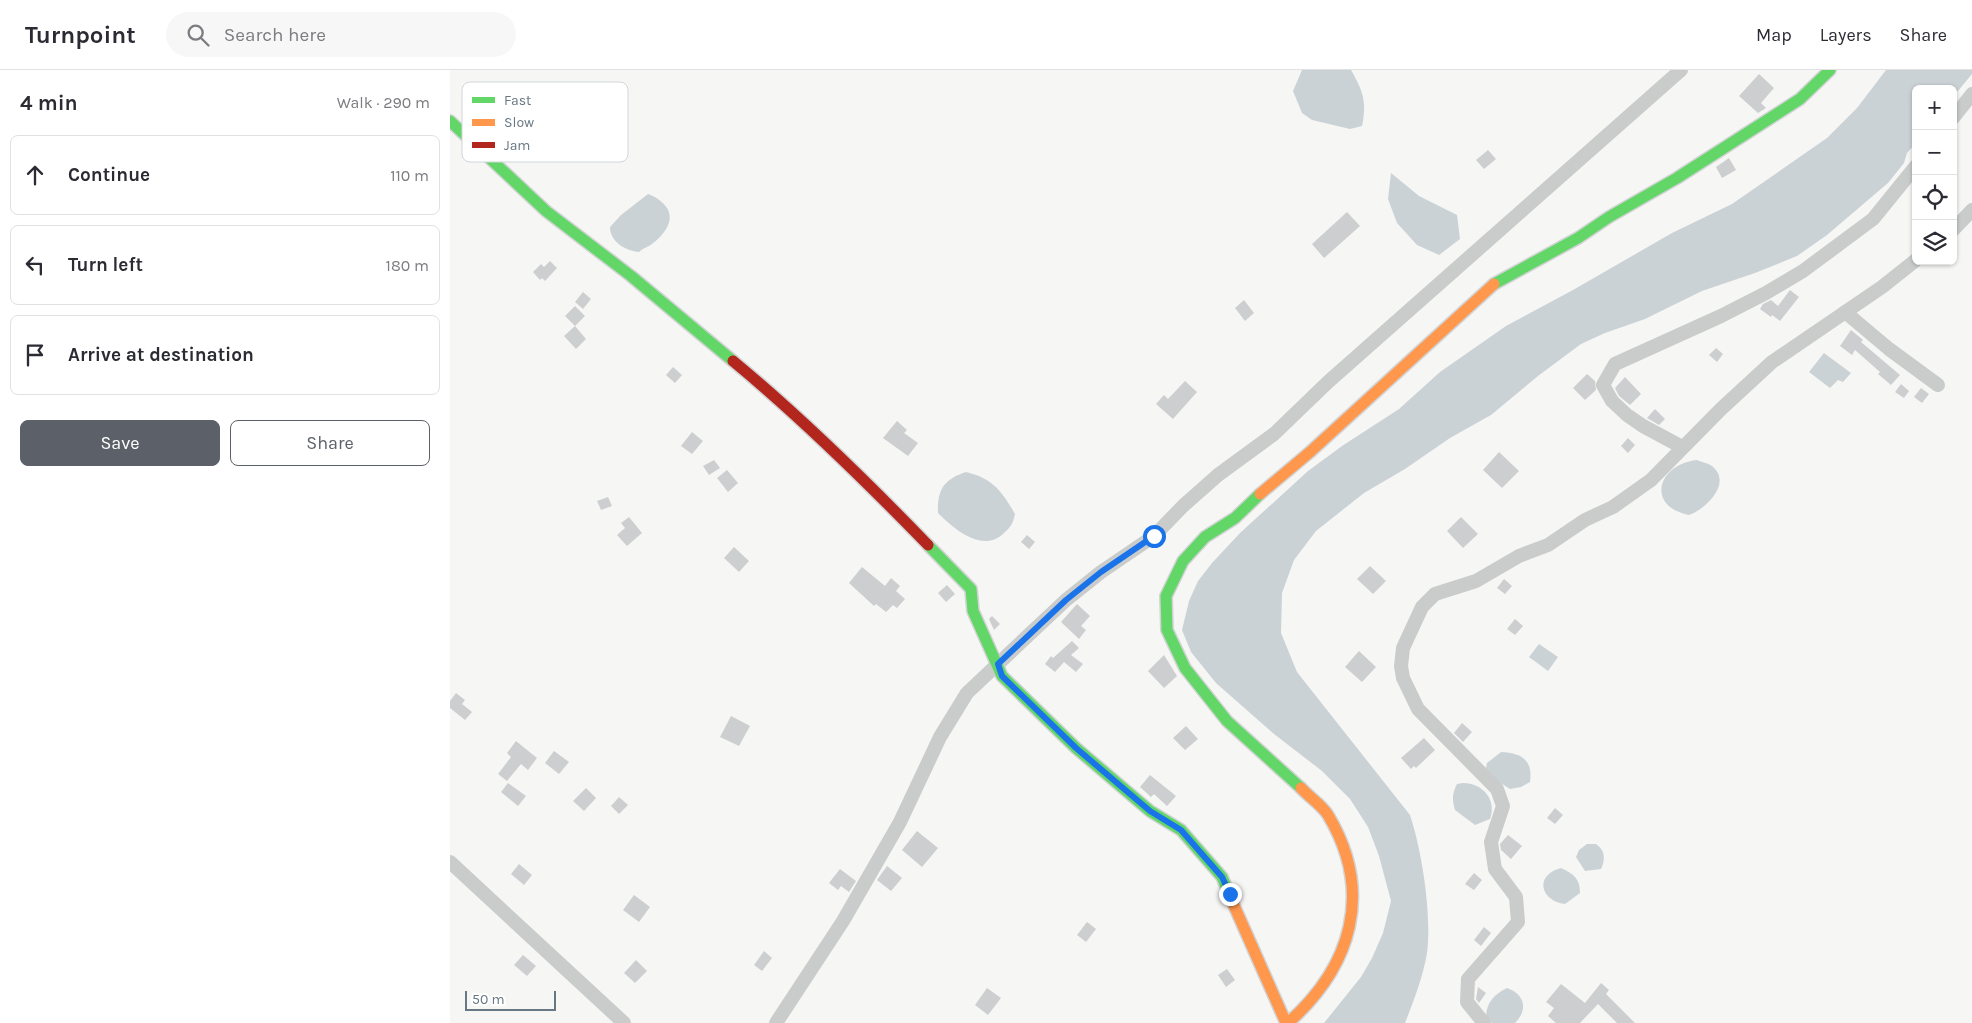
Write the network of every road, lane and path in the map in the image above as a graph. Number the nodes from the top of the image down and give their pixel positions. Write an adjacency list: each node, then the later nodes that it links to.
1 (1681, 70): 15 (street)
2 (1830, 70): 19 (street)
3 (1972, 94): 4 (street)
4 (1957, 113)
5 (450, 121): 6 (street)
6 (462, 132)
7 (494, 162): 15 (street)
8 (1912, 171): 14 (street)
9 (1972, 210): 10 (street)
10 (1957, 226)
11 (1912, 263): 12 (street)
12 (1845, 312): 13 (street); 14 (street)
13 (1938, 385)
14 (1682, 447): 20 (street)
15 (998, 664): 18 (street); 19 (street)
16 (450, 862): 17 (street)
17 (624, 1023)
18 (776, 1023)
19 (1287, 1023)
20 (1484, 1023)

